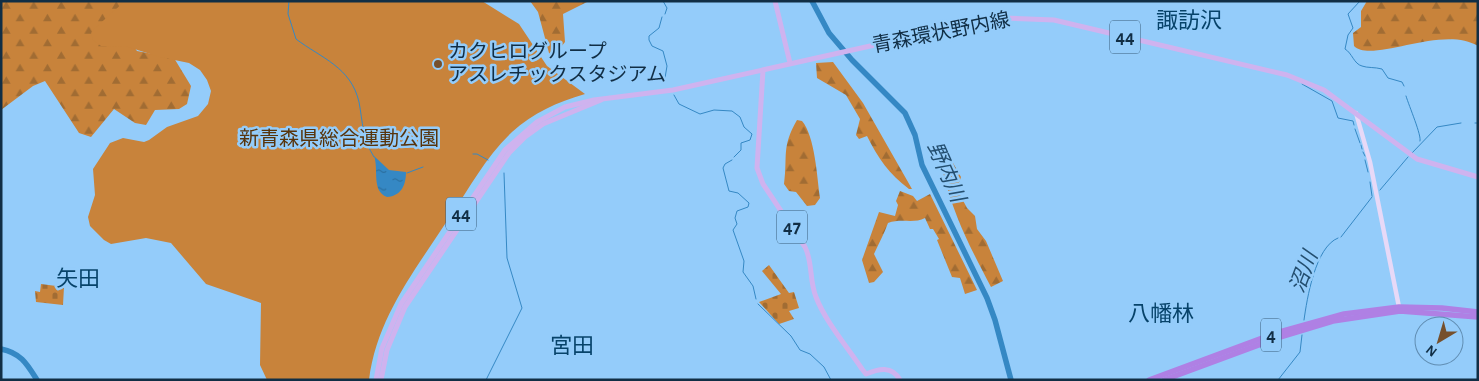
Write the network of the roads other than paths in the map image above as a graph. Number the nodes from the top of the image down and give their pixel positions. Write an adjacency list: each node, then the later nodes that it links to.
1 (775, 1): 2 (main road)
2 (790, 63): 3 (main road, 44); 4 (main road, 青森環状野内線 / 44)
3 (763, 70): 6 (main road, 44); 12 (main road, 47)
4 (1356, 113): 5 (main road, 青森環状野内線 / 44); 7 (street)
5 (1478, 177)
6 (438, 253): 10 (main road, 44); 11 (main road, 44)
7 (1399, 307): 8 (highway, 4); 13 (highway, 4)
8 (1478, 312)
9 (1478, 317): 14 (highway, 4)
10 (376, 380)
11 (381, 380)
12 (900, 380)
13 (1149, 380)
14 (1164, 380)

